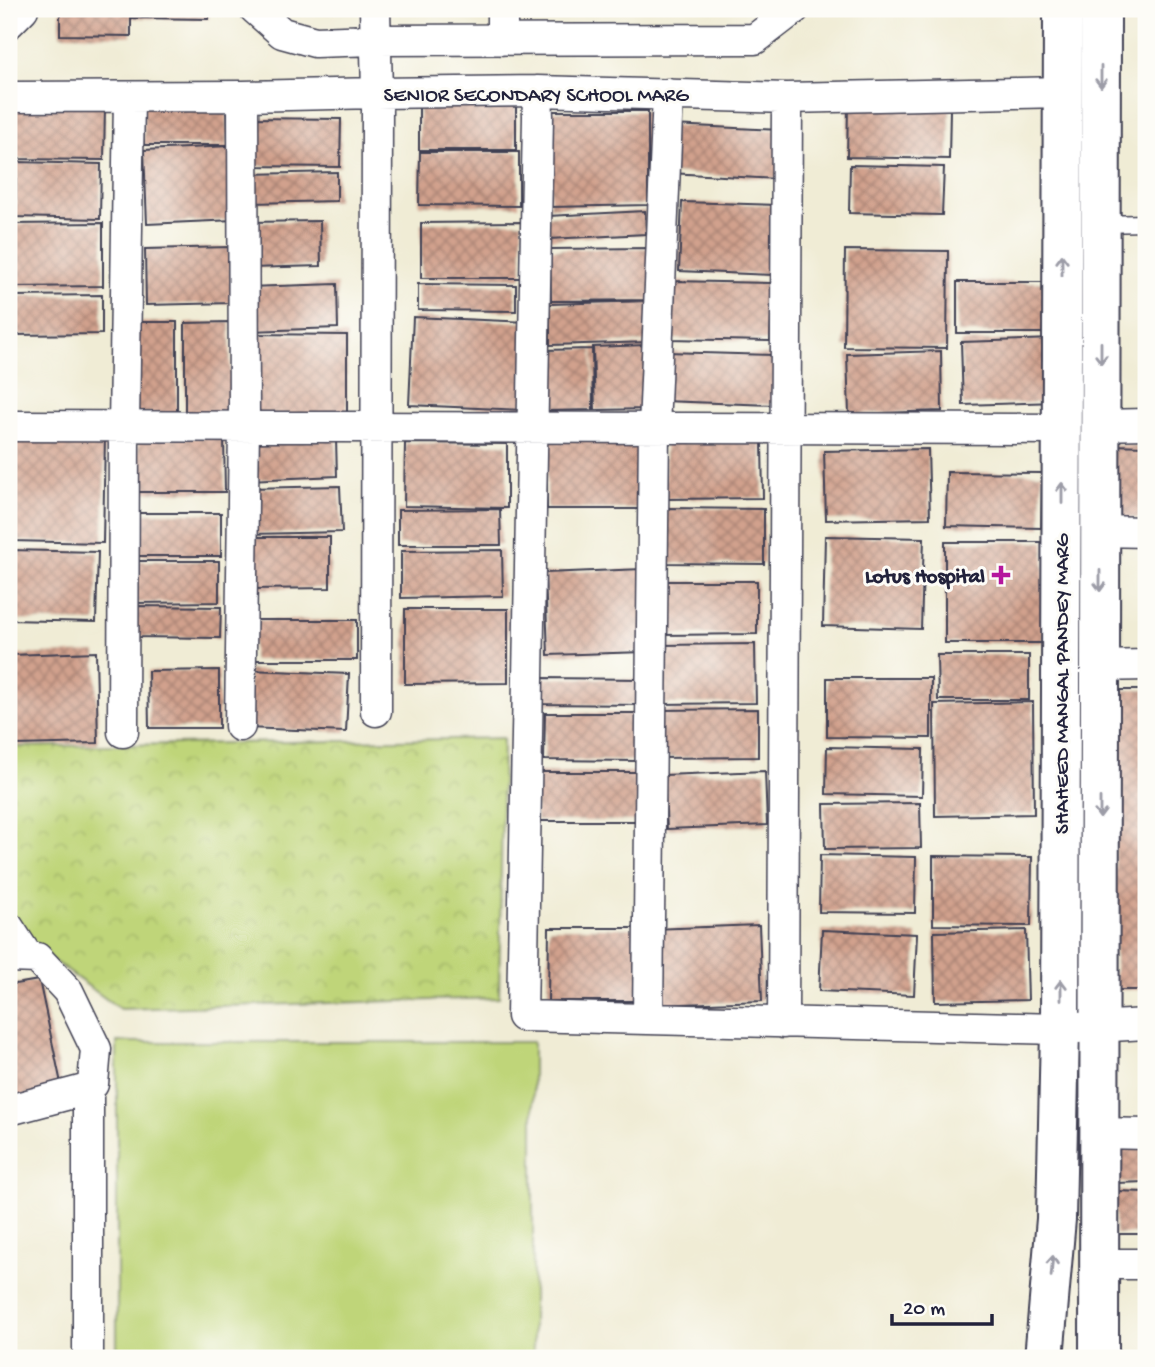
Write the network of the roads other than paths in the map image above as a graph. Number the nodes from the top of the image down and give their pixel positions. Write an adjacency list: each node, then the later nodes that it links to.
1 (23, 9): 8 (street)
2 (256, 9): 9 (street)
3 (375, 9): 9 (street)
4 (502, 9): 10 (street)
5 (794, 9): 10 (street)
6 (1063, 9): 12 (street, SHAHEED MANGAL PANDEY MARG)
7 (1101, 9): 20 (street, SHAHEED MANGAL PANDEY MARG, one-way to 20)
8 (9, 23)
9 (374, 40): 10 (street); 13 (street)
10 (502, 40)
11 (537, 92): 13 (street, SENIOR SECONDARY SCHOOL MARG); 14 (street, SENIOR SECONDARY SCHOOL MARG); 27 (street)
12 (1063, 92): 18 (street, SENIOR SECONDARY SCHOOL MARG); 30 (street, SHAHEED MANGAL PANDEY MARG, one-way to 12)
13 (377, 93): 15 (street, SENIOR SECONDARY SCHOOL MARG); 26 (street)
14 (668, 94): 18 (street, SENIOR SECONDARY SCHOOL MARG); 28 (street)
15 (243, 96): 17 (street, SENIOR SECONDARY SCHOOL MARG); 25 (street)
16 (9, 97): 17 (street, SENIOR SECONDARY SCHOOL MARG)
17 (129, 97): 24 (street)
18 (786, 98): 29 (street)
19 (1146, 223): 20 (lane)
20 (1101, 224): 22 (street, SHAHEED MANGAL PANDEY MARG, one-way to 22)
21 (1146, 424): 22 (street)
22 (1101, 425): 31 (street, SHAHEED MANGAL PANDEY MARG)
23 (9, 426): 24 (street)
24 (124, 426): 25 (street); 37 (street)
25 (244, 426): 26 (street); 36 (street)
26 (376, 427): 27 (street); 35 (street)
27 (533, 428): 28 (street); 40 (street)
28 (654, 428): 29 (street); 40 (street)
29 (785, 428): 30 (street); 41 (street)
30 (1062, 429): 44 (street, SHAHEED MANGAL PANDEY MARG, one-way to 30)
31 (1100, 531): 32 (street); 34 (street, SHAHEED MANGAL PANDEY MARG, one-way to 34)
32 (1146, 532)
33 (1146, 665): 34 (street)
34 (1100, 666): 43 (street, SHAHEED MANGAL PANDEY MARG, one-way to 43)
35 (376, 711)
36 (240, 726)
37 (123, 732)
38 (9, 919): 39 (lane)
39 (23, 958): 45 (street)
40 (648, 1019): 41 (street)
41 (783, 1023): 44 (street)
42 (1146, 1024): 43 (street)
43 (1099, 1028): 44 (street); 47 (street, SHAHEED MANGAL PANDEY MARG)
44 (1060, 1029): 52 (street, SHAHEED MANGAL PANDEY MARG, one-way to 44)
45 (88, 1089): 46 (street); 51 (street)
46 (9, 1110)
47 (1099, 1133): 48 (street); 49 (street, SHAHEED MANGAL PANDEY MARG)
48 (1146, 1134)
49 (1099, 1264): 50 (street); 53 (street, SHAHEED MANGAL PANDEY MARG)
50 (1146, 1264)
51 (88, 1358)
52 (1044, 1358)
53 (1099, 1358)

